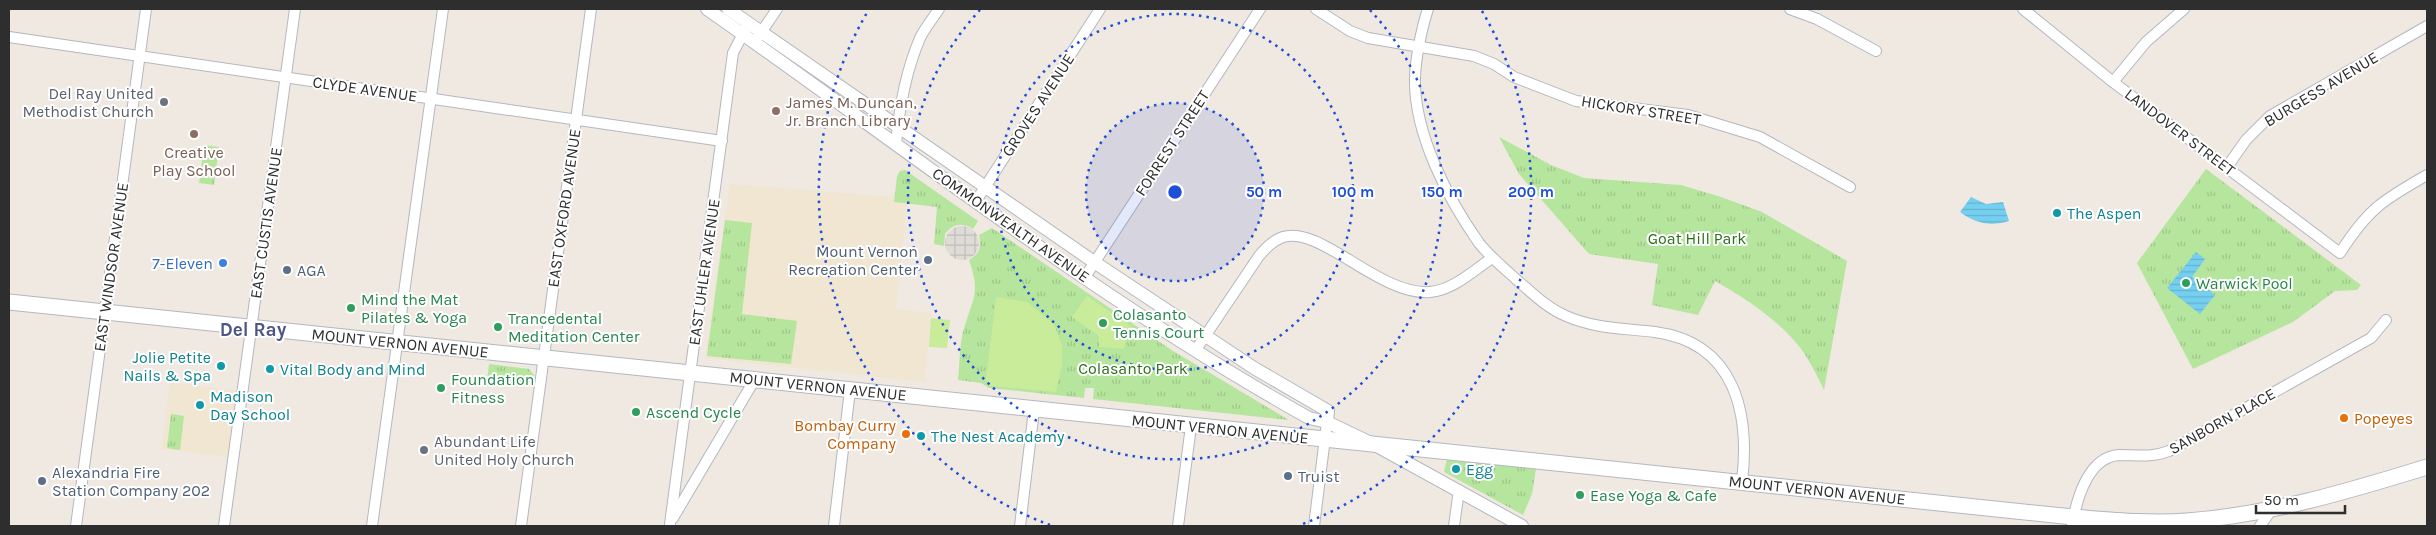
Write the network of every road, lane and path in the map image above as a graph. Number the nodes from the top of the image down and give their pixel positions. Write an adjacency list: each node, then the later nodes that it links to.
1 (146, 9): 22 (street, EAST WINDSOR AVENUE)
2 (295, 9): 23 (street, EAST CUSTIS AVENUE)
3 (443, 9): 25 (street)
4 (591, 9): 26 (street, EAST OXFORD AVENUE)
5 (707, 9): 17 (street, COMMONWEALTH AVENUE)
6 (728, 9): 17 (street, COMMONWEALTH AVENUE)
7 (777, 9): 19 (street)
8 (939, 9): 27 (street)
9 (1100, 9): 32 (street, GROVES AVENUE)
10 (1260, 9): 36 (street, FORREST STREET)
11 (1316, 9): 20 (street, HICKORY STREET)
12 (1428, 9): 20 (street)
13 (1790, 9): 21 (street)
14 (2023, 9): 24 (street, LANDOVER STREET)
15 (2184, 9): 24 (street)
16 (2427, 26): 30 (street, BURGESS AVENUE)
17 (746, 28): 19 (street, COMMONWEALTH AVENUE); 28 (street, EAST UHLER AVENUE)
18 (9, 37): 22 (street, CLYDE AVENUE)
19 (759, 37): 27 (street, COMMONWEALTH AVENUE); 29 (street, COMMONWEALTH AVENUE)
20 (1420, 48): 33 (street, HICKORY STREET); 35 (street)
21 (1876, 51)
22 (139, 56): 23 (street, CLYDE AVENUE); 39 (street, EAST WINDSOR AVENUE)
23 (286, 77): 25 (street, CLYDE AVENUE); 41 (street, EAST CUSTIS AVENUE)
24 (2113, 82): 30 (street, LANDOVER STREET)
25 (430, 98): 26 (street, CLYDE AVENUE); 43 (street)
26 (576, 120): 28 (street, CLYDE AVENUE); 45 (street, EAST OXFORD AVENUE)
27 (897, 125): 29 (street); 32 (street, COMMONWEALTH AVENUE)
28 (722, 142): 47 (street, EAST UHLER AVENUE)
29 (896, 144): 34 (street, COMMONWEALTH AVENUE)
30 (2227, 167): 31 (street, LANDOVER STREET)
31 (2427, 175)
32 (986, 186): 34 (street, GROVES AVENUE); 36 (street, COMMONWEALTH AVENUE)
33 (1850, 187)
34 (976, 201): 37 (street, COMMONWEALTH AVENUE)
35 (1492, 258): 42 (street); 57 (street)
36 (1094, 262): 37 (street, FORREST STREET); 42 (street, COMMONWEALTH AVENUE)
37 (1085, 277): 44 (street, COMMONWEALTH AVENUE)
38 (9, 302): 39 (main road, MOUNT VERNON AVENUE)
39 (105, 312): 41 (main road, MOUNT VERNON AVENUE); 62 (street, EAST WINDSOR AVENUE)
40 (2386, 320): 60 (street, SANBORN PLACE)
41 (251, 328): 43 (main road, MOUNT VERNON AVENUE); 63 (street, EAST CUSTIS AVENUE)
42 (1205, 335): 44 (street); 46 (street, COMMONWEALTH AVENUE)
43 (396, 343): 45 (main road, MOUNT VERNON AVENUE); 64 (street)
44 (1195, 351): 49 (street, COMMONWEALTH AVENUE)
45 (544, 358): 47 (main road, MOUNT VERNON AVENUE); 65 (street, EAST OXFORD AVENUE)
46 (1254, 368): 49 (street); 52 (street, COMMONWEALTH AVENUE)
47 (690, 373): 48 (main road, MOUNT VERNON AVENUE); 61 (street, EAST UHLER AVENUE)
48 (755, 379): 50 (main road, MOUNT VERNON AVENUE); 61 (street)
49 (1246, 382): 52 (street, COMMONWEALTH AVENUE)
50 (850, 390): 51 (main road, MOUNT VERNON AVENUE); 66 (street)
51 (1034, 410): 53 (main road, MOUNT VERNON AVENUE); 67 (street)
52 (1327, 422): 54 (street); 55 (street, COMMONWEALTH AVENUE)
53 (1191, 426): 54 (main road, MOUNT VERNON AVENUE); 68 (street)
54 (1324, 440): 55 (main road, MOUNT VERNON AVENUE); 69 (street)
55 (1378, 446): 57 (main road, MOUNT VERNON AVENUE); 58 (street, COMMONWEALTH AVENUE)
56 (2427, 467): 59 (main road, MOUNT VERNON AVENUE)
57 (1742, 482): 60 (main road, MOUNT VERNON AVENUE)
58 (1459, 490): 70 (street); 71 (street, COMMONWEALTH AVENUE)
59 (2272, 509): 60 (main road, MOUNT VERNON AVENUE); 72 (street)
60 (2072, 522)
61 (669, 525)
62 (76, 526)
63 (224, 526)
64 (372, 526)
65 (521, 526)
66 (834, 526)
67 (1020, 526)
68 (1178, 526)
69 (1314, 526)
70 (1454, 526)
71 (1522, 526)
72 (2260, 526)

